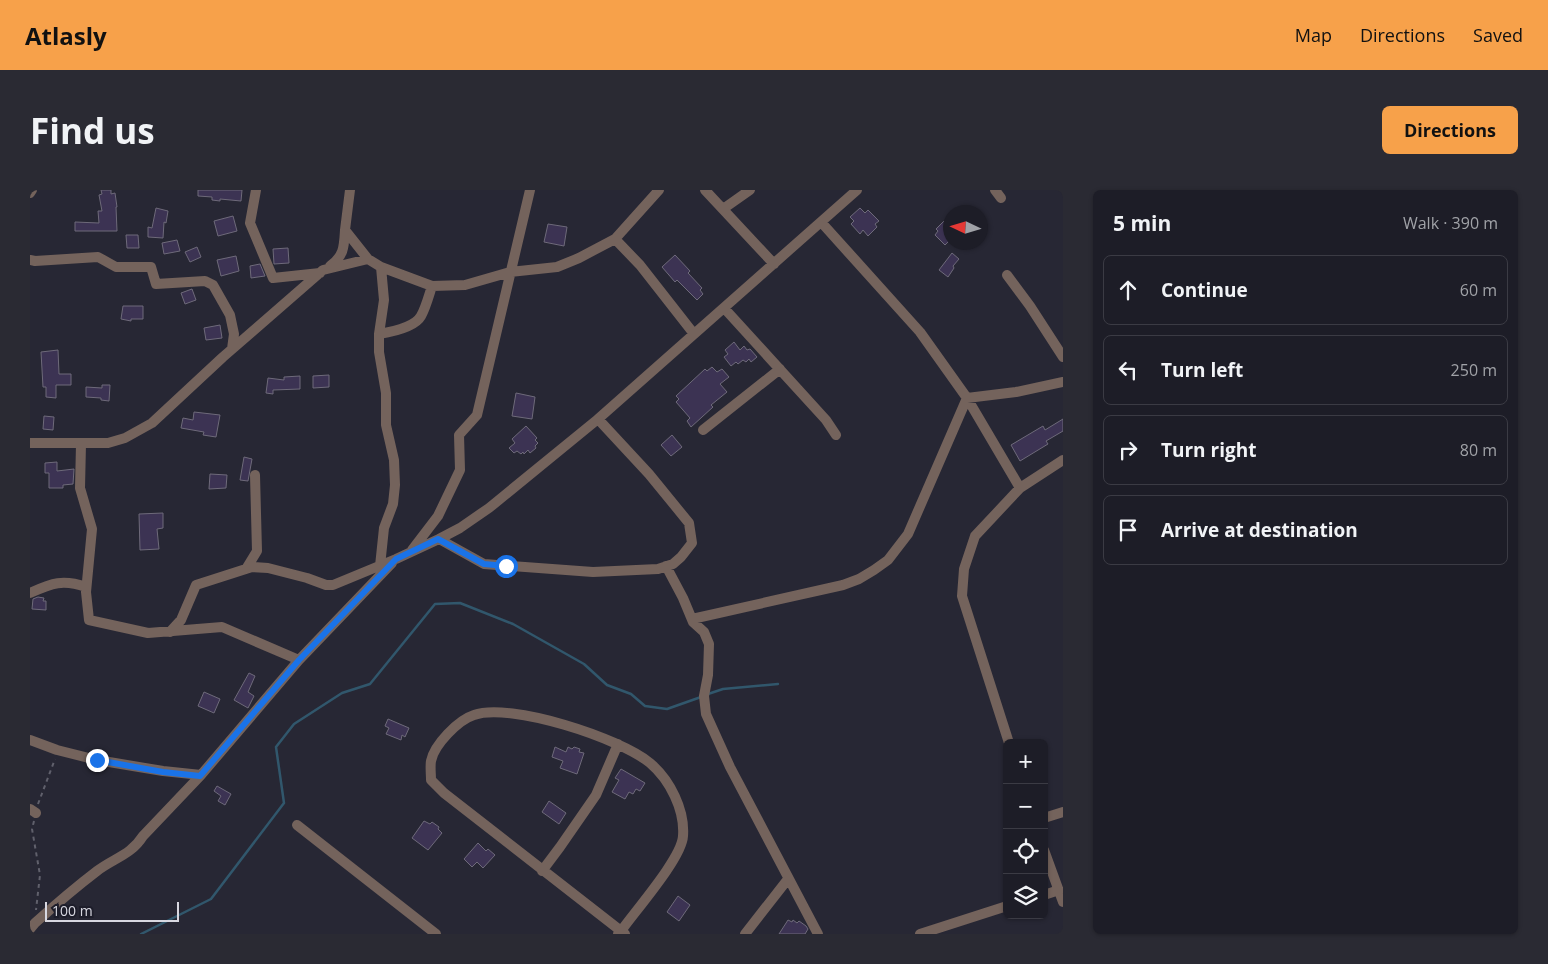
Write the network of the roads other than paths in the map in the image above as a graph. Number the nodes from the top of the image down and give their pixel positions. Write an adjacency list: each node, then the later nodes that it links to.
1 (32, 190): 9 (street)
2 (256, 190): 18 (street)
3 (350, 190): 12 (street)
4 (530, 190): 19 (street)
5 (658, 190): 13 (street)
6 (705, 190): 10 (street)
7 (750, 190): 10 (street)
8 (857, 190): 11 (street)
9 (30, 193)
10 (723, 209): 16 (street)
11 (822, 222): 16 (street); 29 (street)
12 (345, 230): 14 (street); 18 (street)
13 (616, 239): 19 (street); 24 (street)
14 (368, 259): 17 (street); 18 (street)
15 (30, 260): 25 (street)
16 (774, 264): 22 (street)
17 (381, 267): 21 (street); 23 (street)
18 (323, 271): 25 (street)
19 (510, 272): 21 (street); 39 (street)
20 (1007, 275): 26 (street)
21 (432, 286): 23 (street)
22 (724, 308): 24 (street); 27 (street)
23 (379, 334): 41 (street)
24 (694, 334): 30 (street)
25 (232, 349): 34 (street)
26 (1063, 357)
27 (780, 369): 31 (street); 32 (street)
28 (1063, 382): 29 (street)
29 (967, 398): 37 (street); 46 (street)
30 (598, 419): 38 (street); 42 (street)
31 (703, 430)
32 (836, 435)
33 (30, 443): 34 (street)
34 (81, 444): 44 (street)
35 (1063, 460): 37 (street)
36 (255, 475): 43 (street)
37 (1020, 488): 49 (street)
38 (438, 539): 39 (street); 42 (street)
39 (410, 552): 40 (street)
40 (396, 559): 41 (street); 48 (street)
41 (380, 566): 43 (street)
42 (666, 566): 46 (street)
43 (246, 569): 47 (street)
44 (86, 587): 45 (street); 47 (street)
45 (30, 593)
46 (692, 619): 58 (street)
47 (170, 632): 48 (street)
48 (299, 660): 52 (street)
49 (1008, 739)
50 (30, 740): 52 (street)
51 (618, 744): 57 (street); 57 (street); 64 (street)
52 (200, 776): 63 (street)
53 (1063, 812): 54 (street)
54 (1048, 817)
55 (296, 825): 65 (street)
56 (1048, 861): 59 (street)
57 (542, 871): 64 (street)
58 (788, 879): 66 (street); 67 (street)
59 (1059, 890): 60 (street); 61 (street)
60 (1048, 893)
61 (1063, 902)
62 (1003, 907): 68 (street)
63 (32, 926)
64 (621, 933)
65 (436, 934)
66 (745, 934)
67 (818, 934)
68 (920, 934)

